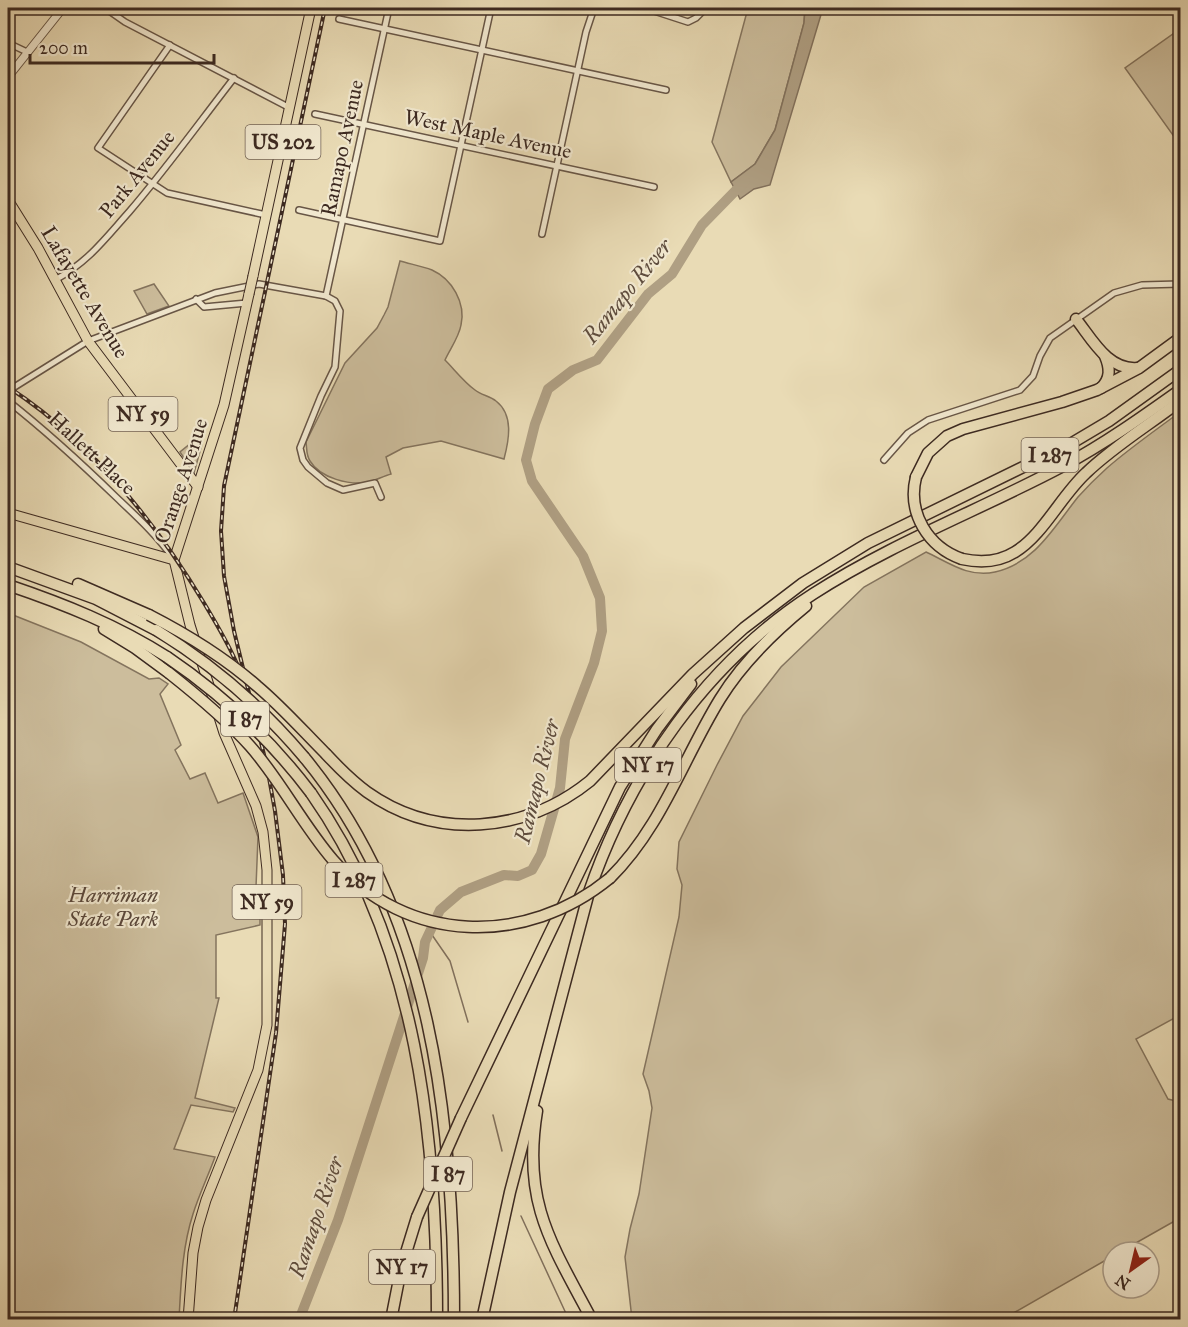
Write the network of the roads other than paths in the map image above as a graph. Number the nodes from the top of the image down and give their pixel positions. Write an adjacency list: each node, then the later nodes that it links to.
1 (63, 8): 14 (street)
2 (105, 8): 12 (street)
3 (390, 8): 10 (street, Ramapo Avenue)
4 (490, 8): 13 (street)
5 (594, 8): 15 (street)
6 (645, 8): 7 (street)
7 (706, 8)
8 (307, 9): 19 (main road, Orange Avenue / US 202)
9 (339, 18): 10 (street)
10 (385, 28): 13 (street); 21 (street, Ramapo Avenue)
11 (8, 43): 14 (street)
12 (170, 45): 17 (street); 24 (street)
13 (481, 49): 15 (street); 22 (street)
14 (27, 52): 16 (street)
15 (578, 70): 18 (street); 23 (street)
16 (8, 77)
17 (234, 78): 19 (street); 24 (street, Park Avenue)
18 (666, 90)
19 (290, 108): 28 (main road, Orange Avenue / US 202)
20 (315, 114): 21 (street, West Maple Avenue)
21 (364, 125): 22 (street, West Maple Avenue); 29 (street, Ramapo Avenue)
22 (460, 145): 23 (street, West Maple Avenue); 29 (street)
23 (557, 166): 25 (street, West Maple Avenue); 30 (street)
24 (153, 184): 28 (street); 31 (street, Park Avenue)
25 (654, 187)
26 (8, 200): 31 (main road, Lafayette Avenue / NY 59)
27 (298, 210): 29 (street)
28 (266, 215): 34 (main road, Orange Avenue / US 202, bridge)
29 (343, 220): 33 (street, Ramapo Avenue)
30 (542, 234)
31 (55, 280): 38 (main road, Lafayette Avenue / NY 59)
32 (1180, 284): 36 (street)
33 (326, 296): 35 (street); 49 (street)
34 (248, 298): 35 (street); 48 (main road, Orange Avenue / US 202)
35 (196, 299): 38 (street)
36 (1076, 319): 39 (highway); 47 (street)
37 (1180, 338): 40 (highway)
38 (88, 341): 44 (street); 48 (main road, Lafayette Avenue / NY 59)
39 (1105, 356): 40 (highway); 42 (highway)
40 (1138, 368): 42 (highway)
41 (1180, 370): 56 (highway, I 287)
42 (1098, 390): 45 (highway, bridge)
43 (1180, 390): 53 (highway, I 287)
44 (8, 391)
45 (1180, 400)
46 (8, 401): 51 (street, Hallett Place)
47 (884, 460)
48 (198, 487): 51 (main road, Orange Avenue / US 202)
49 (381, 497)
50 (8, 513): 51 (main road)
51 (174, 560): 58 (main road, Orange Avenue / NY 59)
52 (8, 566): 56 (highway, I 287, bridge); 61 (highway, I 87, bridge)
53 (854, 569): 55 (highway, I 287, bridge); 57 (highway, NY 17)
54 (8, 585): 55 (highway, I 87)
55 (57, 601): 60 (highway, I 87, bridge)
56 (708, 662): 59 (highway, NY 17, bridge)
57 (551, 1034): 62 (highway, NY 17); 63 (highway)
58 (188, 1320)
59 (391, 1320)
60 (437, 1320)
61 (454, 1320)
62 (482, 1320)
63 (592, 1320)

